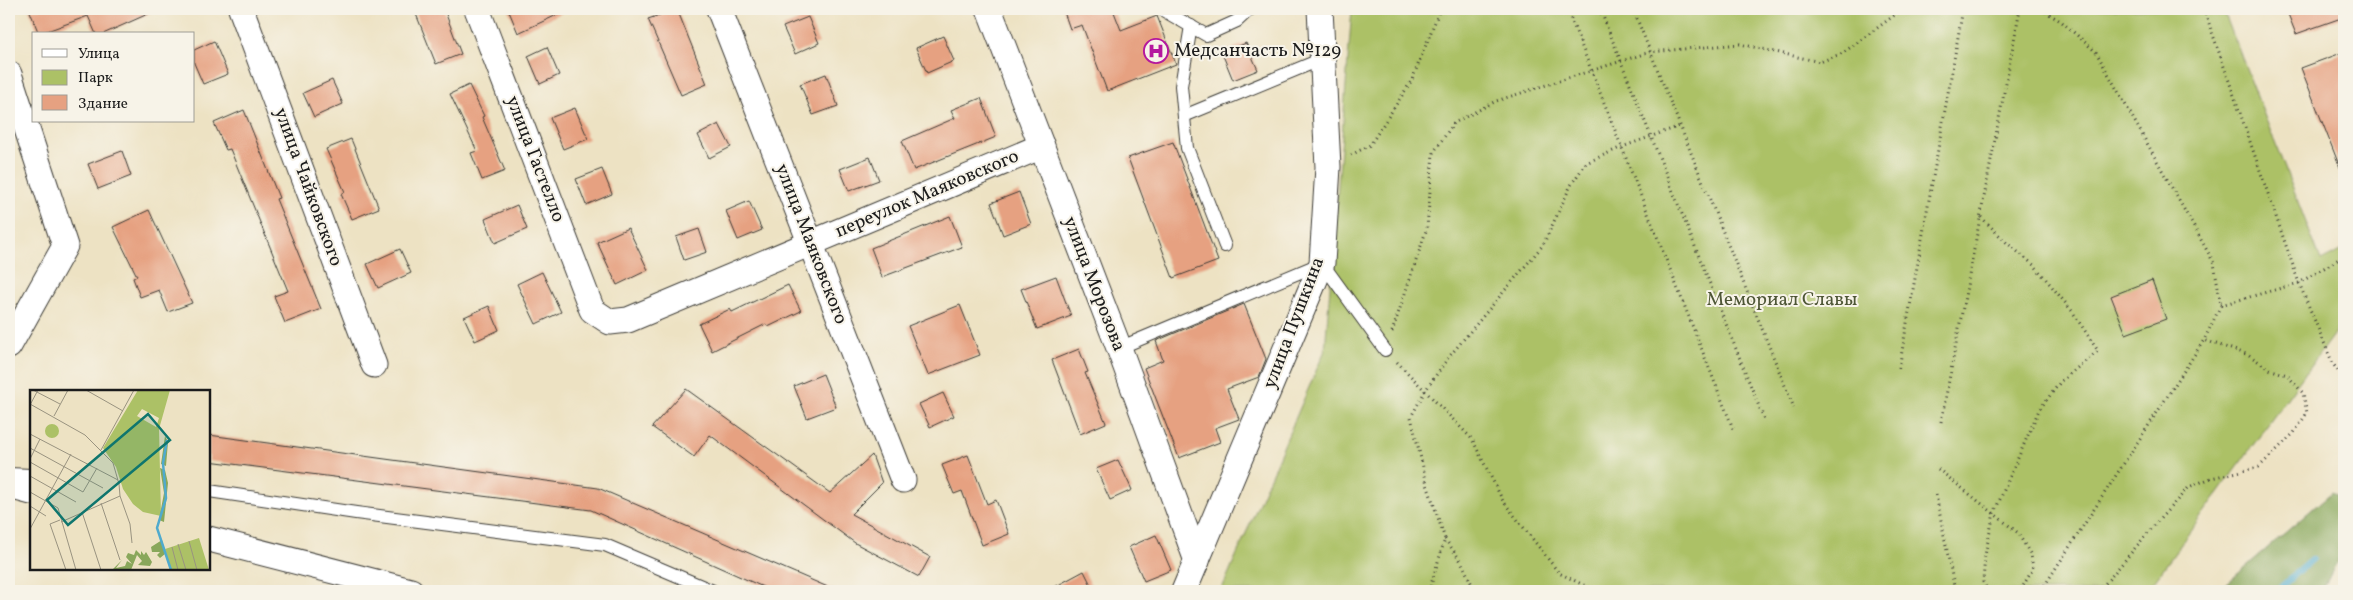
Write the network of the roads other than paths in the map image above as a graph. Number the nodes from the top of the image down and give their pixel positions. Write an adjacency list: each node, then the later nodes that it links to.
1 (241, 9): 20 (street, улица Чайковского)
2 (477, 9): 16 (street, улица Гастелло)
3 (719, 9): 13 (street, улица Маяковского)
4 (989, 9): 12 (street, улица Морозова)
5 (1161, 9): 8 (lane)
6 (1250, 9): 8 (lane)
7 (1320, 9): 9 (street, улица Пушкина)
8 (1191, 26): 11 (lane)
9 (1322, 59): 11 (lane); 15 (street, улица Пушкина)
10 (9, 74): 17 (street)
11 (1184, 116): 14 (lane)
12 (1042, 146): 13 (street, переулок Маяковского); 18 (street, улица Морозова)
13 (810, 243): 16 (street, переулок Маяковского); 23 (street, улица Маяковского)
14 (1225, 246)
15 (1322, 263): 18 (lane); 19 (lane); 28 (street, улица Пушкина)
16 (592, 310)
17 (9, 346)
18 (1119, 348): 28 (street, улица Морозова)
19 (1385, 350)
20 (374, 365)
21 (9, 474): 22 (lane)
22 (30, 475)
23 (903, 480)
24 (9, 486): 26 (street)
25 (210, 491): 31 (lane)
26 (30, 492)
27 (210, 539): 29 (street)
28 (1197, 561): 32 (street, улица Пушкина)
29 (339, 583): 30 (street)
30 (411, 591)
31 (713, 591)
32 (1184, 591)

